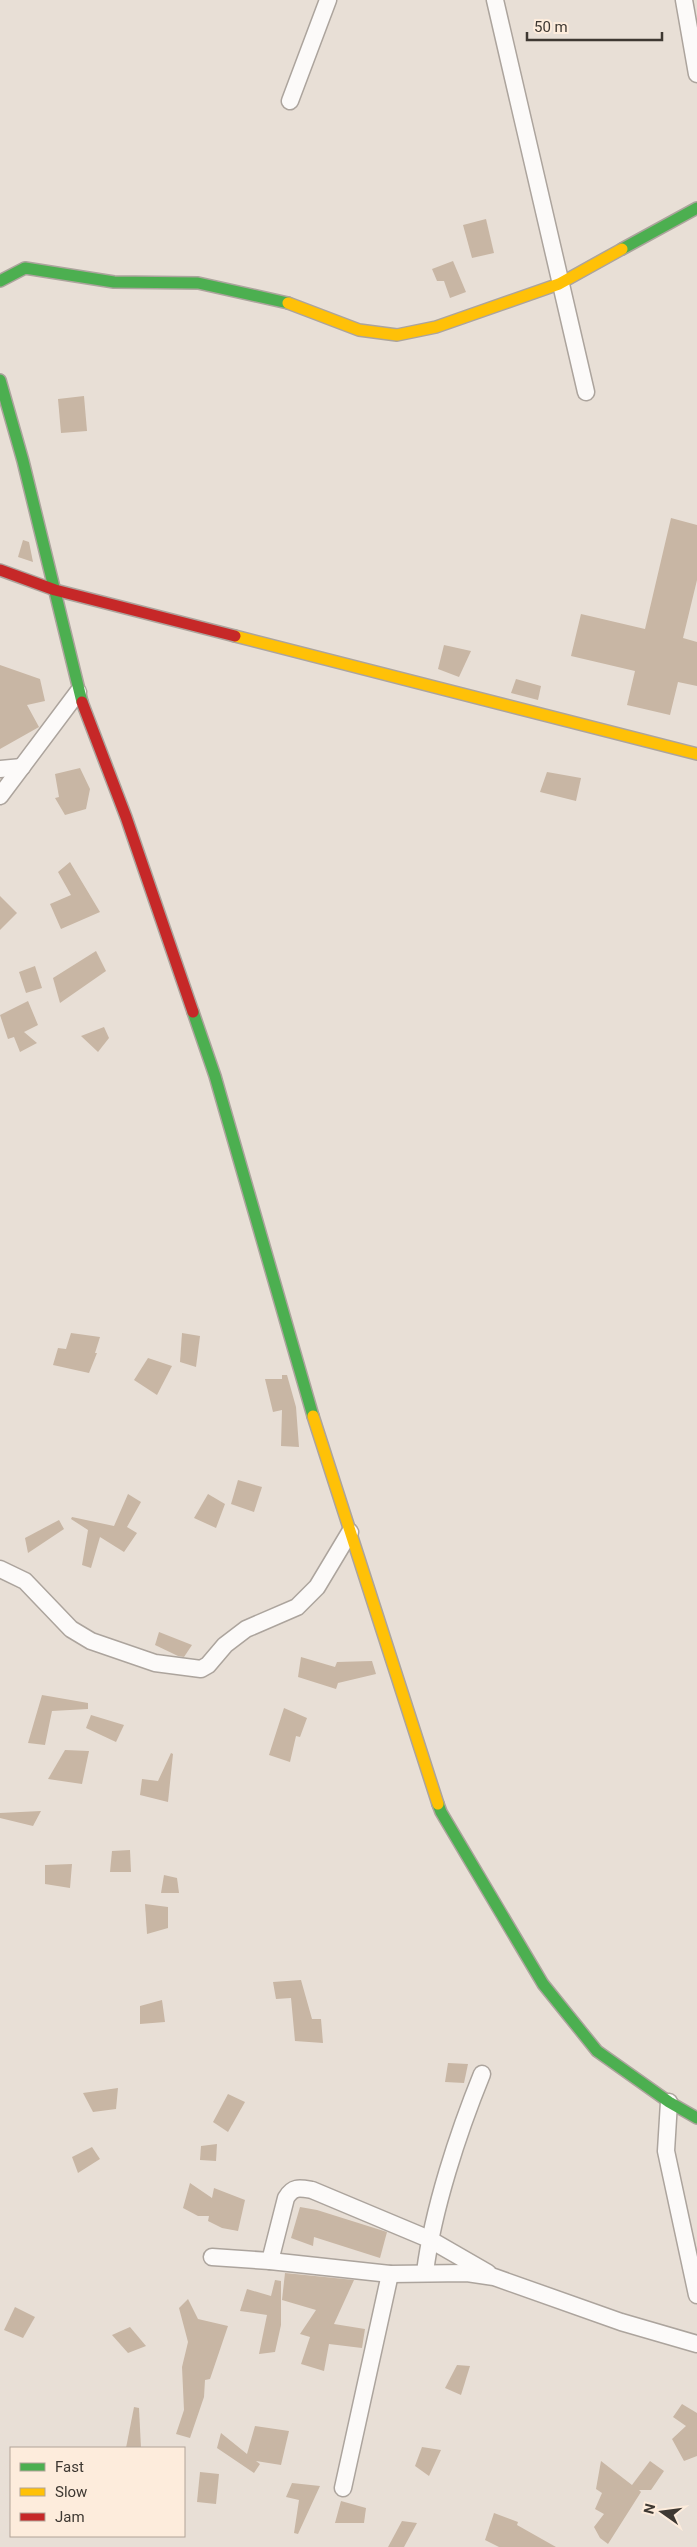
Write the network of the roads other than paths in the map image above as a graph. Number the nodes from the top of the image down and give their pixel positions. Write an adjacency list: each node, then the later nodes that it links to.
1 (328, 0): 5 (street)
2 (495, 0): 8 (street)
3 (684, 0): 4 (street)
4 (697, 74)
5 (290, 101)
6 (697, 208): 8 (street)
7 (0, 281): 8 (street)
8 (559, 284): 10 (street)
9 (0, 380): 12 (street)
10 (586, 392)
11 (0, 570): 12 (street)
12 (55, 590): 13 (street); 14 (street)
13 (78, 692): 15 (street); 18 (street)
14 (697, 754)
15 (22, 767): 16 (street); 17 (street)
16 (0, 769)
17 (0, 796)
18 (350, 1532): 19 (street); 21 (street)
19 (0, 1569)
20 (482, 2074): 23 (street)
21 (669, 2102): 22 (street); 29 (street)
22 (697, 2118)
23 (429, 2239): 25 (street); 26 (street); 28 (street)
24 (212, 2257): 25 (street)
25 (270, 2261): 27 (street)
26 (425, 2272): 27 (street); 28 (street)
27 (390, 2274): 31 (street)
28 (494, 2277): 30 (street)
29 (697, 2295)
30 (697, 2344)
31 (343, 2488)

